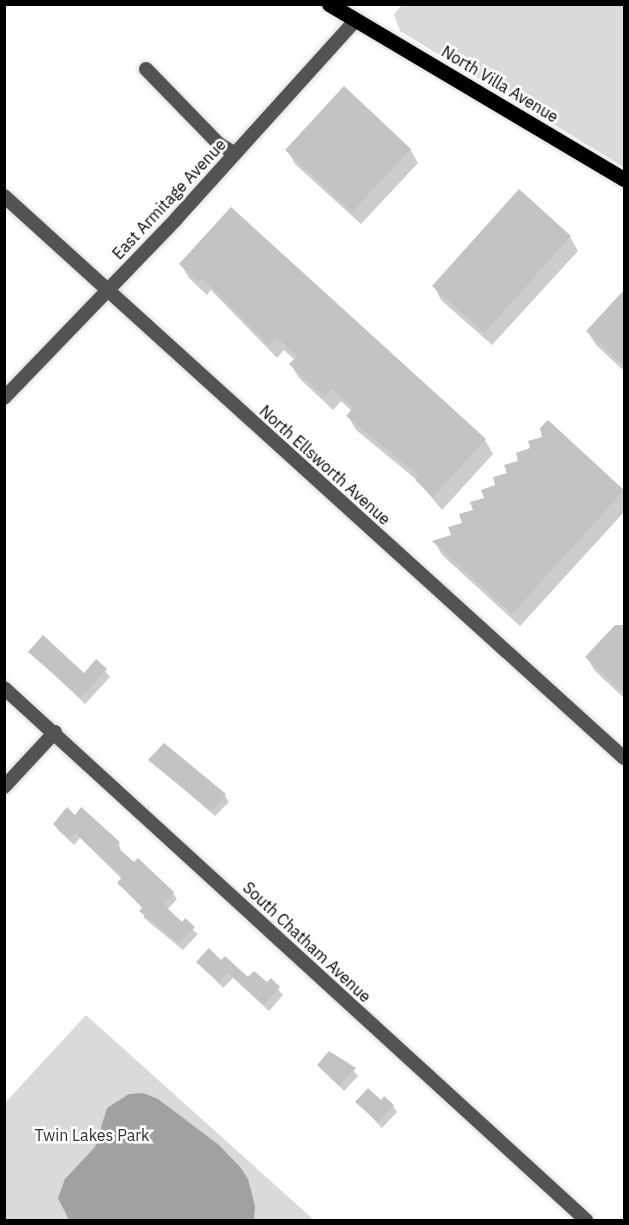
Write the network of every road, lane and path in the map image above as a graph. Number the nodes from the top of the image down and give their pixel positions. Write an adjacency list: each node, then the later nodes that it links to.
1 (329, 4): 2 (main road, North Villa Avenue)
2 (356, 20): 4 (street, East Armitage Avenue); 5 (main road, North Villa Avenue)
3 (146, 69): 4 (street)
4 (234, 153): 7 (street, East Armitage Avenue)
5 (624, 179)
6 (4, 196): 7 (street, North Ellsworth Avenue)
7 (108, 288): 8 (street, East Armitage Avenue); 11 (street, North Ellsworth Avenue)
8 (4, 398)
9 (4, 688): 10 (street, South Chatham Avenue)
10 (55, 732): 12 (street); 13 (street, South Chatham Avenue)
11 (624, 758)
12 (4, 787)
13 (586, 1221)

